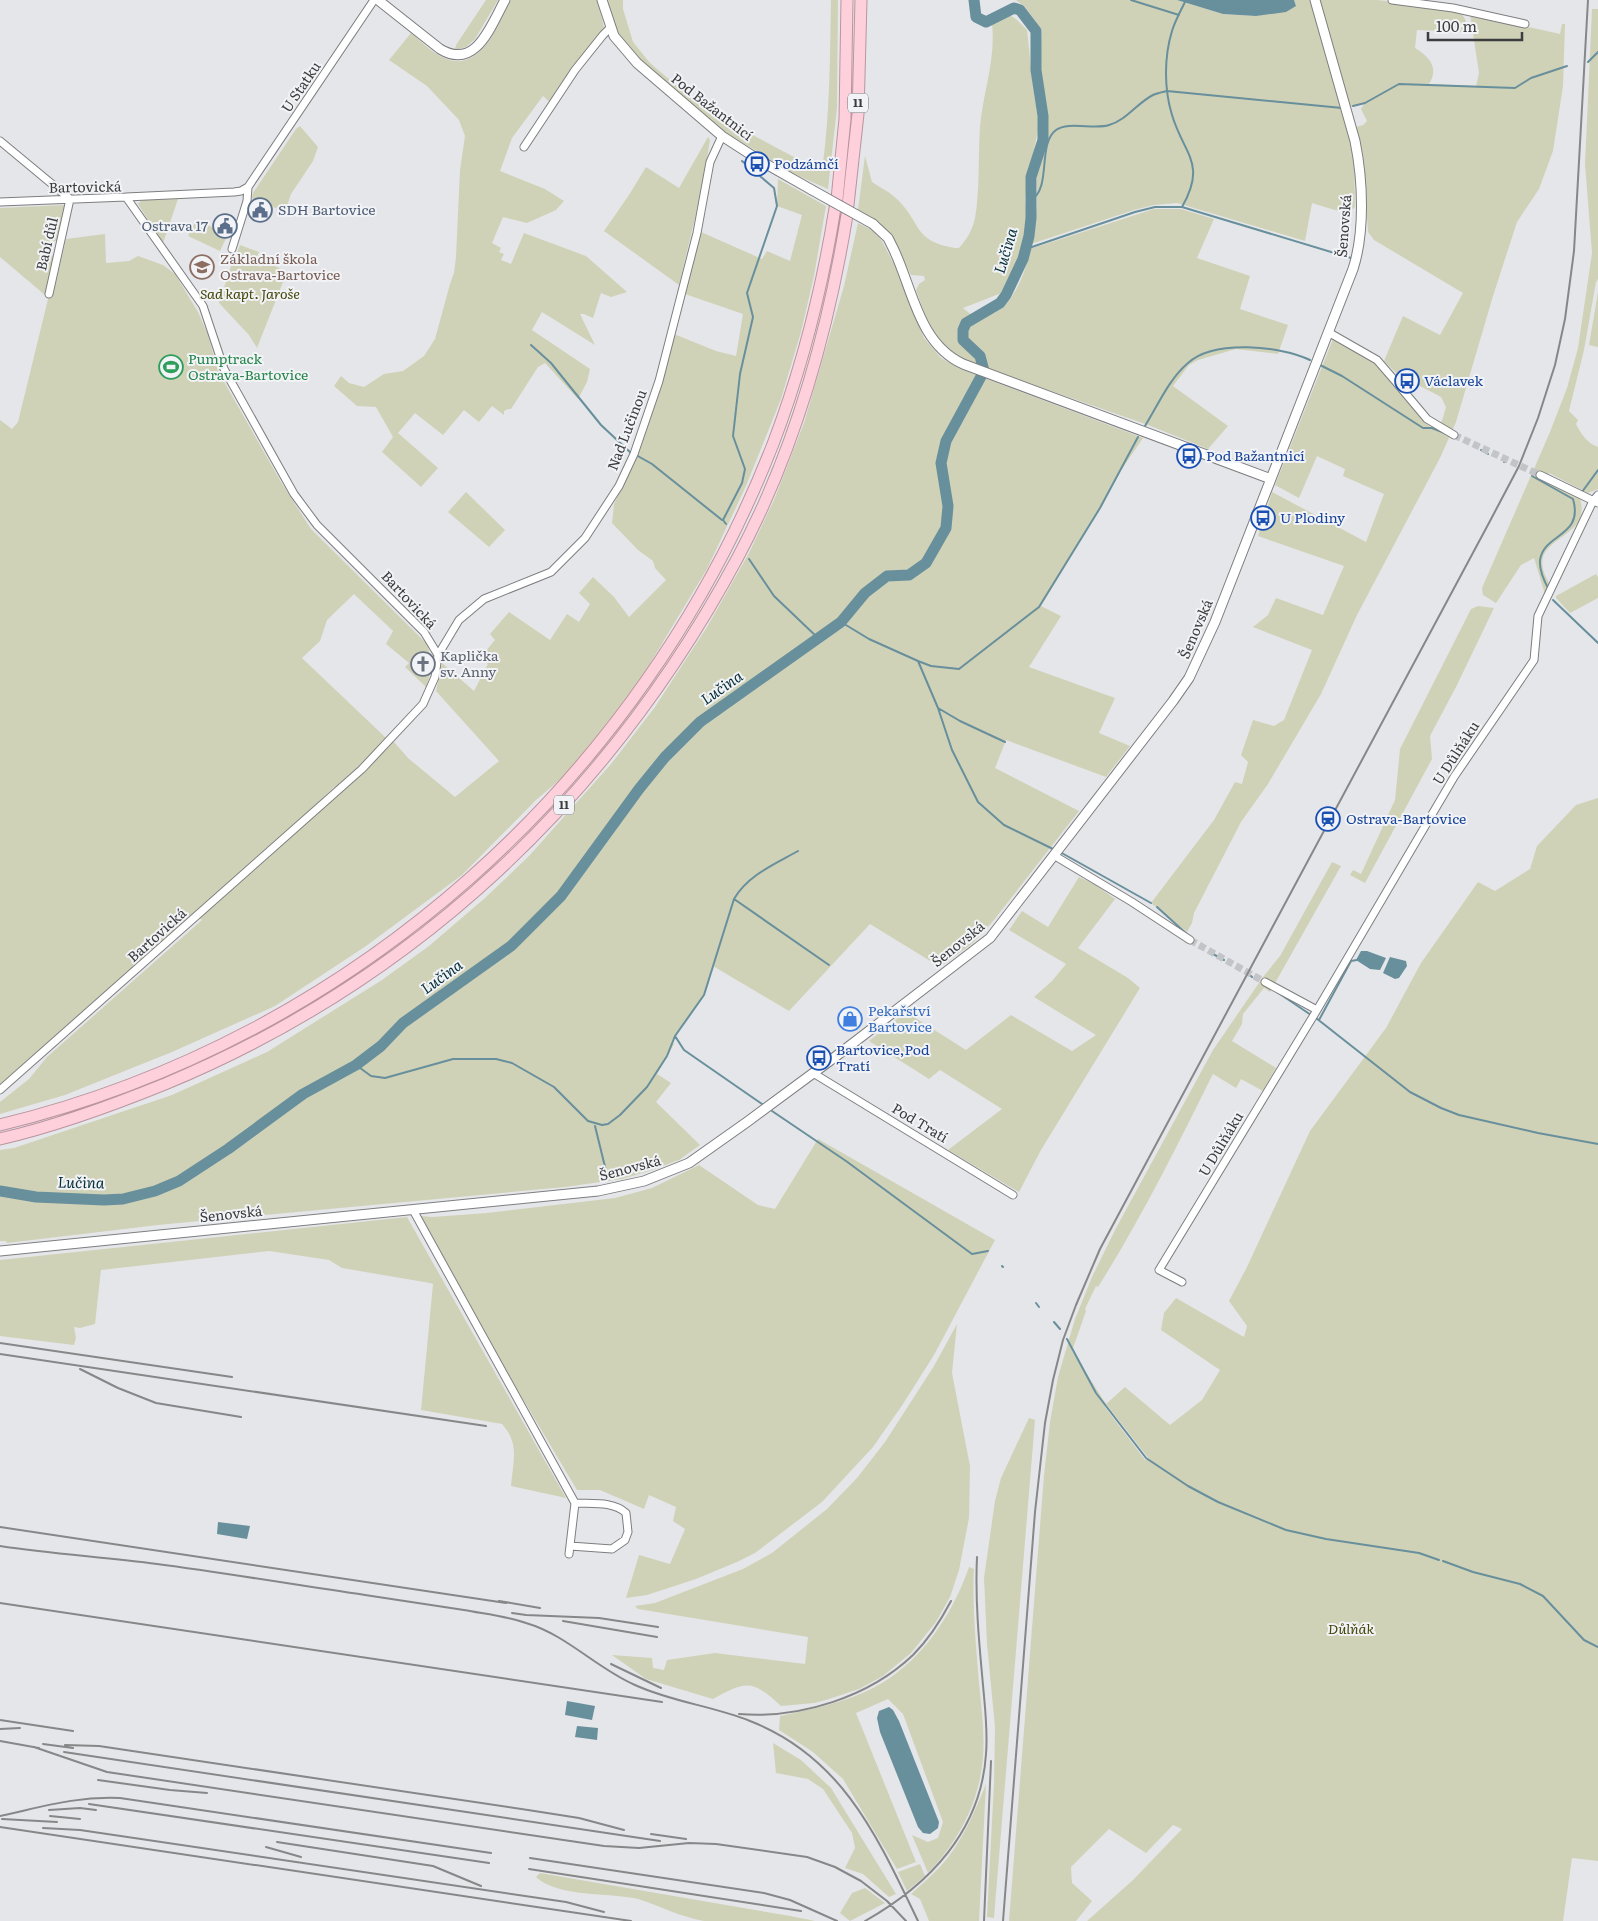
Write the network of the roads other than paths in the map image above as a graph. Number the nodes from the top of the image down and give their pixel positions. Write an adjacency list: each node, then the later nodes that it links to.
1 (374, 0): 14 (street, U Statku)
2 (378, 0): 3 (street)
3 (505, 0)
4 (602, 0): 10 (street, Pod Bažantnicí)
5 (847, 0): 32 (highway, 11)
6 (861, 0): 33 (highway, 11)
7 (1315, 0): 20 (street, Šenovská)
8 (1392, 0): 9 (street)
9 (1525, 24)
10 (610, 28): 11 (street, Pod Bažantnicí); 13 (street)
11 (722, 136): 23 (street, Pod Bažantnicí, bridge); 25 (street, Nad Lučinou)
12 (0, 141): 16 (street)
13 (524, 147)
14 (248, 187): 15 (street); 18 (street, U Statku)
15 (126, 197): 16 (street, Bartovická); 25 (street, Bartovická)
16 (70, 199): 17 (street, Bartovická); 19 (street, Babí důl)
17 (0, 202)
18 (232, 249)
19 (49, 294)
20 (1328, 332): 21 (street); 23 (street, Šenovská)
21 (1454, 435)
22 (1540, 474): 24 (street, U Důlňáku)
23 (1271, 479): 26 (street, Šenovská)
24 (1596, 500): 29 (street, U Důlňáku)
25 (438, 655): 31 (street, Bartovická)
26 (1055, 856): 27 (street); 30 (street, Šenovská)
27 (1190, 940)
28 (1265, 982): 29 (street)
29 (1317, 1010): 37 (street, U Důlňáku)
30 (813, 1073): 34 (street, Pod Tratí); 35 (street, Šenovská)
31 (0, 1090)
32 (0, 1125)
33 (0, 1139)
34 (1013, 1195)
35 (413, 1210): 36 (street, Šenovská); 38 (street)
36 (0, 1251)
37 (1182, 1282)
38 (575, 1503): 38 (street)

